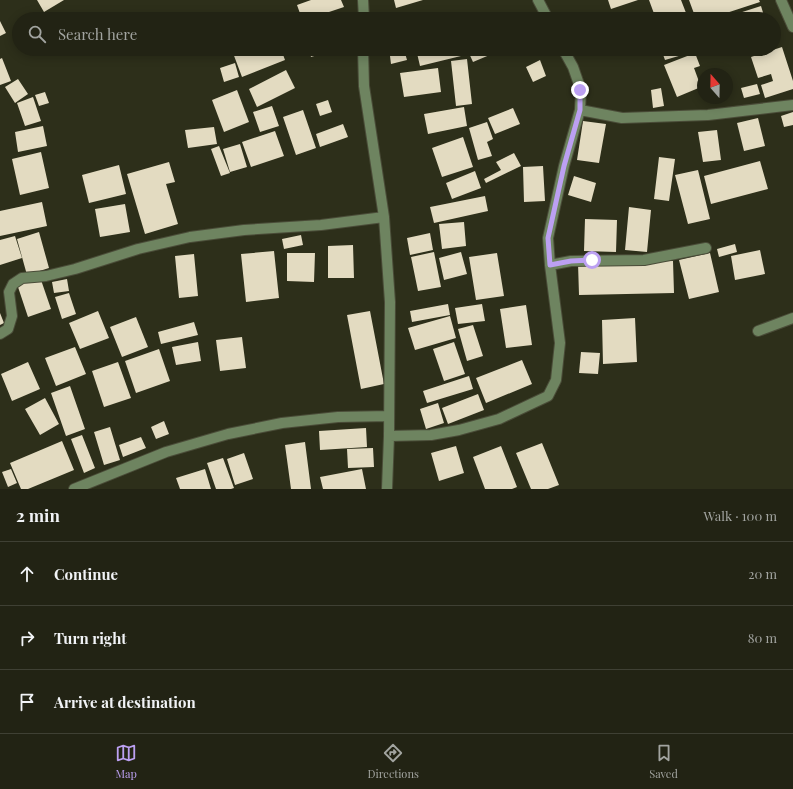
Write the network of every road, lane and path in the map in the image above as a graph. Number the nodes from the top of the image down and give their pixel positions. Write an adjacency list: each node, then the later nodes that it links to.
1 (363, 0): 4 (street)
2 (538, 0): 5 (street)
3 (781, 0): 6 (street)
4 (364, 12)
5 (544, 12)
6 (793, 27)
7 (363, 56): 11 (street)
8 (568, 56): 10 (street)
9 (793, 105): 10 (street)
10 (580, 110): 13 (street)
11 (384, 217): 16 (street); 17 (street)
12 (706, 248): 13 (street)
13 (550, 265): 18 (street)
14 (793, 318): 15 (street)
15 (758, 331)
16 (0, 334)
17 (389, 416): 18 (street); 19 (street)
18 (390, 436): 20 (street)
19 (74, 489)
20 (387, 489)

